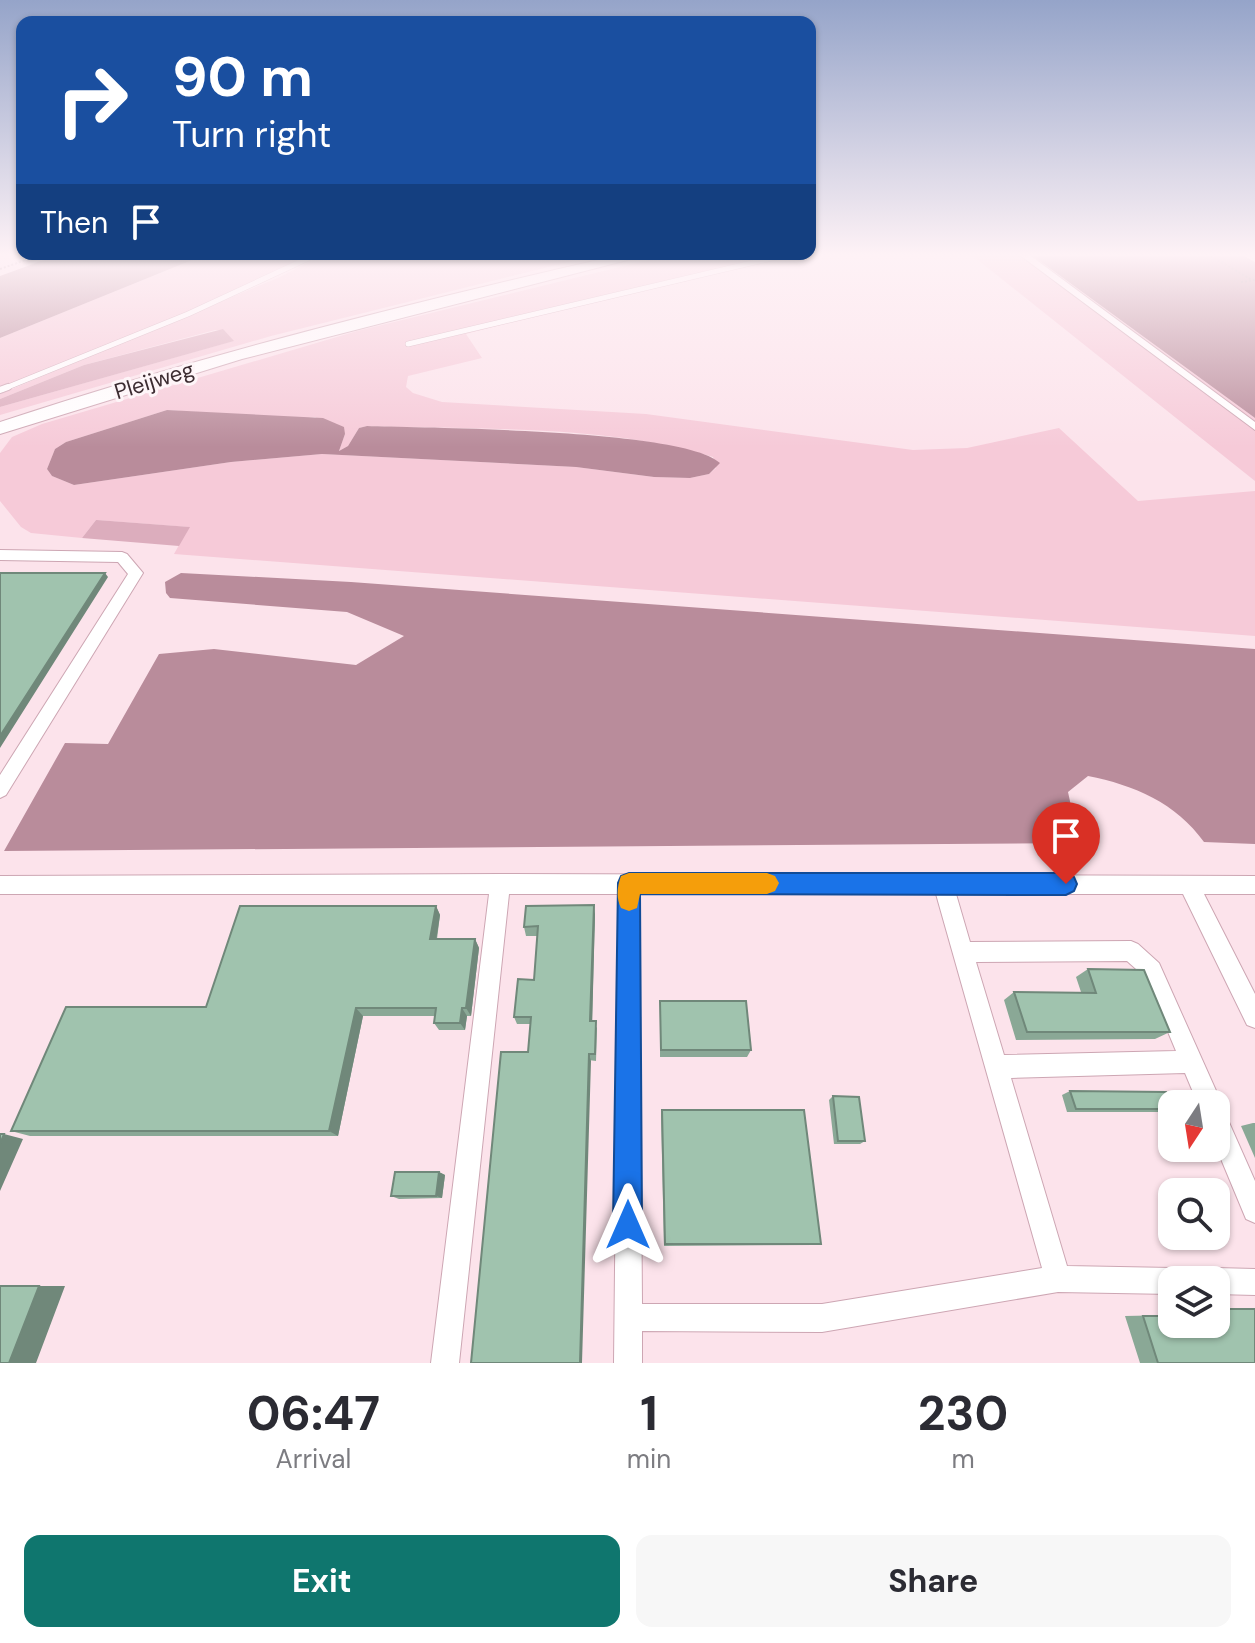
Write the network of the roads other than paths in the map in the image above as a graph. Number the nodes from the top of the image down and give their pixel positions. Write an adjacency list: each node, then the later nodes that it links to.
1 (174, 320): 7 (lane)
2 (352, 320): 8 (highway, Pleijweg)
3 (374, 320): 10 (highway, Pleijweg)
4 (511, 320): 6 (lane)
5 (1111, 320): 9 (street)
6 (408, 344)
7 (0, 390)
8 (0, 420)
9 (1255, 427)
10 (0, 428)
11 (0, 555): 12 (street)
12 (0, 790)
13 (500, 883): 14 (street); 16 (street); 31 (street)
14 (629, 883): 15 (street); 30 (street)
15 (943, 883): 17 (street); 19 (street)
16 (0, 885)
17 (1189, 885): 18 (street); 20 (street)
18 (1255, 885)
19 (965, 952): 21 (street); 22 (street)
20 (1255, 1017)
21 (1192, 1062): 22 (street); 23 (street)
22 (997, 1067): 26 (street)
23 (1204, 1090)
24 (1230, 1152): 25 (street)
25 (1255, 1210)
26 (1058, 1279): 27 (street); 30 (street)
27 (1158, 1281)
28 (1230, 1281): 29 (street)
29 (1255, 1282)
30 (627, 1317): 32 (street)
31 (445, 1363)
32 (628, 1363)

